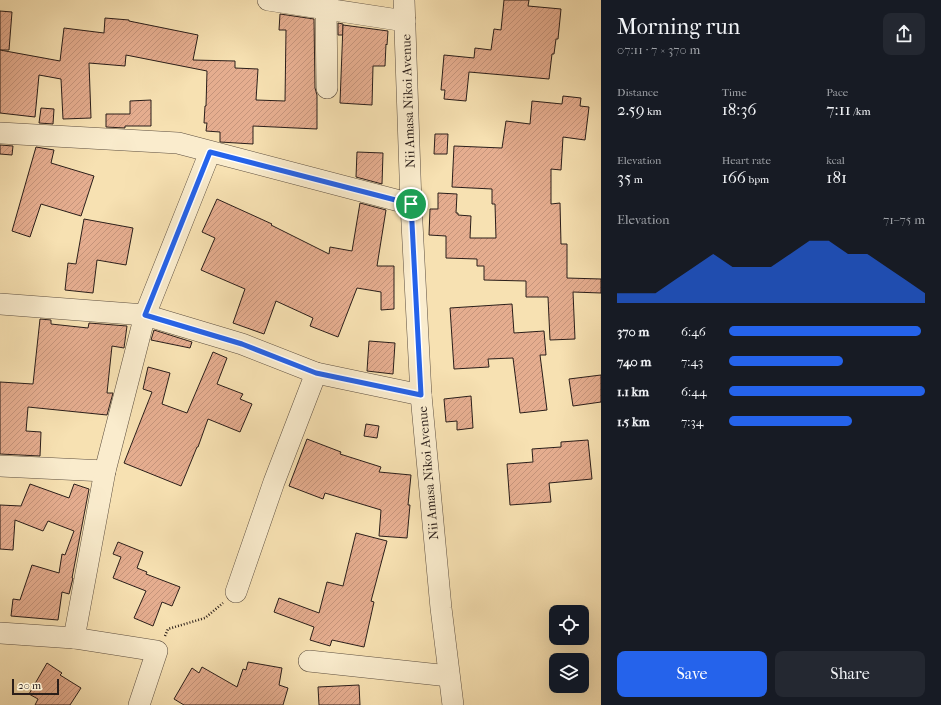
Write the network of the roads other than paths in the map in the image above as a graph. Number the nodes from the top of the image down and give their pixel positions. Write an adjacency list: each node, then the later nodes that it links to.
1 (268, 0): 3 (street)
2 (404, 0): 4 (street, Nii Amasa Nikoi Avenue)
3 (326, 9): 4 (street); 5 (street)
4 (405, 21): 8 (street, Nii Amasa Nikoi Avenue)
5 (327, 88)
6 (0, 133): 7 (street)
7 (210, 152): 8 (street); 10 (street)
8 (411, 204): 12 (street, Nii Amasa Nikoi Avenue)
9 (0, 304): 10 (street)
10 (145, 315): 11 (street); 14 (street)
11 (316, 373): 12 (street); 15 (street)
12 (421, 395): 19 (street, Nii Amasa Nikoi Avenue)
13 (0, 466): 14 (street)
14 (105, 471): 17 (street)
15 (236, 592)
16 (0, 633): 17 (street)
17 (74, 638): 20 (street)
18 (309, 661): 19 (street)
19 (449, 676): 21 (street, Nii Amasa Nikoi Avenue)
20 (138, 705)
21 (453, 705)

